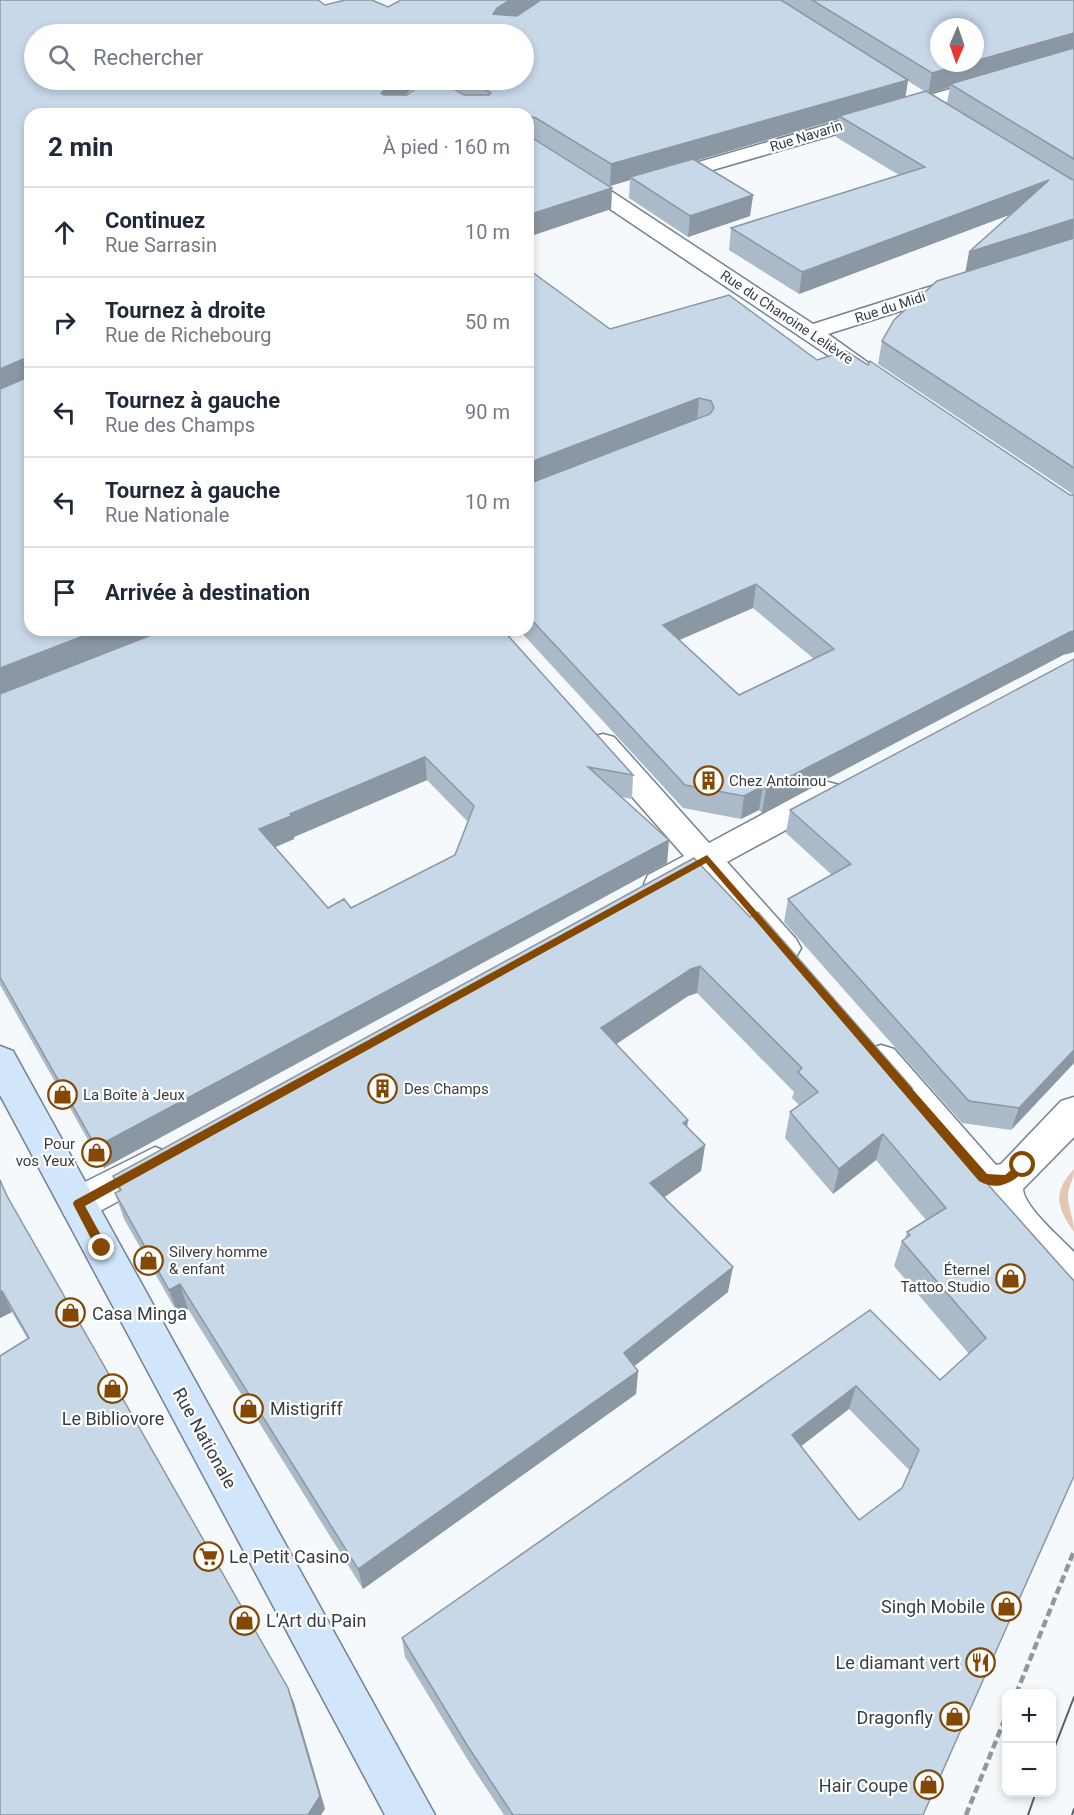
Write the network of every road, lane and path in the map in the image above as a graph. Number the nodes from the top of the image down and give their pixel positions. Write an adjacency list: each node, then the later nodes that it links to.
1 (1074, 58): 3 (street, Rue Navarin)
2 (904, 89): 3 (street)
3 (924, 101): 4 (street); 6 (street, Rue Navarin)
4 (948, 117)
5 (534, 149): 6 (street, Rue du Chanoine Lelièvre)
6 (608, 195): 8 (street, Rue du Chanoine Lelièvre)
7 (986, 277): 8 (street, Rue du Midi)
8 (809, 333): 9 (street, Rue du Chanoine Lelièvre)
9 (897, 392)
10 (585, 725): 12 (street)
11 (854, 780): 12 (street)
12 (707, 858): 13 (street); 14 (street)
13 (632, 900)
14 (807, 974)
15 (860, 1036): 19 (street)
16 (0, 1061): 20 (main road, Rue Nationale)
17 (1074, 1112): 19 (street)
18 (183, 1147): 20 (street)
19 (1005, 1180): 21 (street)
20 (78, 1204): 25 (main road, Rue Nationale)
21 (1074, 1279)
22 (1074, 1551): 23 (path)
23 (1018, 1689)
24 (1002, 1726): 26 (path)
25 (411, 1815)
26 (966, 1815)

